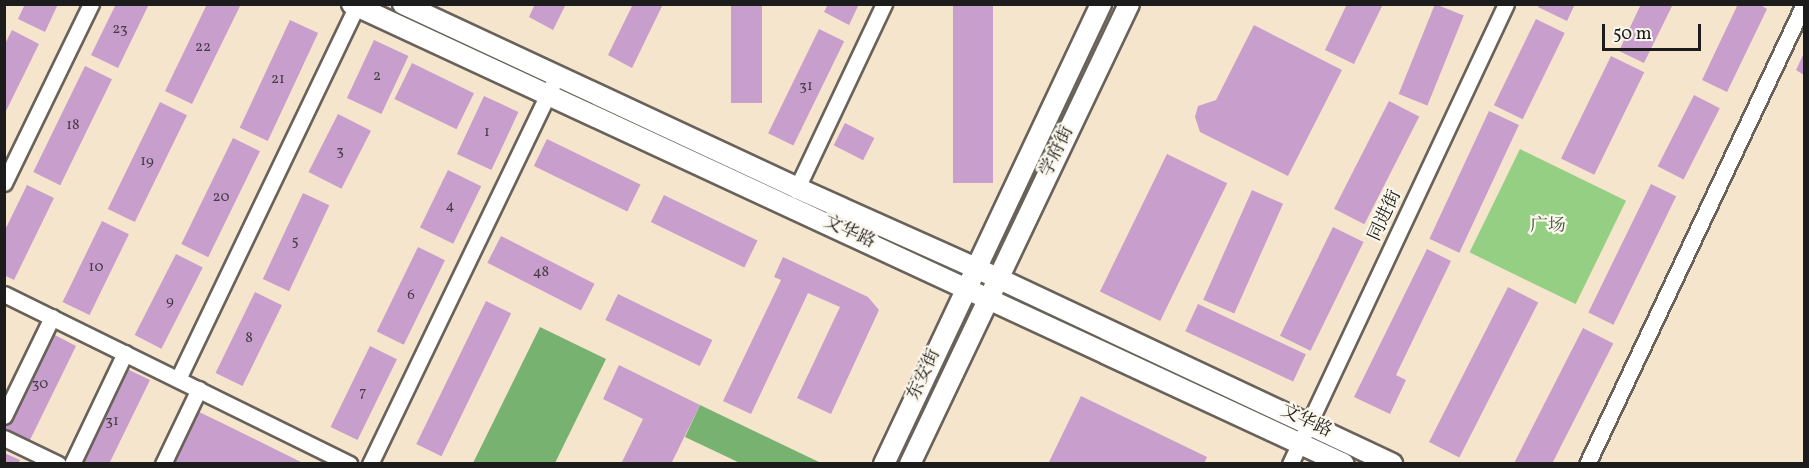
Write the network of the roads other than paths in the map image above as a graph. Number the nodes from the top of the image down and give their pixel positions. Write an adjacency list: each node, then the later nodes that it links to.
1 (91, 4): 11 (street)
2 (403, 4): 9 (main road, 文华路)
3 (884, 4): 12 (street)
4 (1101, 4): 13 (main road, 学府街)
5 (1128, 4): 14 (main road, 学府街)
6 (1506, 4): 23 (street, 同进街)
7 (1804, 4): 36 (street)
8 (356, 5): 10 (main road, 文华路); 20 (street)
9 (556, 75): 10 (street); 12 (main road, 文华路)
10 (548, 95): 15 (main road, 文华路); 30 (street)
11 (4, 183)
12 (797, 188): 13 (main road, 文华路)
13 (976, 268): 14 (main road, 文华路); 15 (main road, 学府街)
14 (997, 279): 17 (main road, 学府街); 23 (main road, 文华路)
15 (966, 287): 17 (main road, 文华路); 31 (main road, 东安街)
16 (4, 294): 18 (street)
17 (988, 299): 25 (main road, 文华路); 32 (main road, 东安街)
18 (52, 317): 19 (street); 22 (street)
19 (125, 353): 20 (street); 27 (street)
20 (178, 378): 21 (street)
21 (199, 389): 28 (street); 29 (street)
22 (4, 416)
23 (1310, 424): 25 (street, 同进街); 35 (main road, 文华路)
24 (4, 438): 26 (street)
25 (1300, 443): 33 (street, 同进街); 34 (main road, 文华路)
26 (58, 464)
27 (72, 464)
28 (163, 464)
29 (349, 464)
30 (370, 464)
31 (884, 464)
32 (910, 464)
33 (1290, 464)
34 (1344, 464)
35 (1392, 464)
36 (1587, 464)

